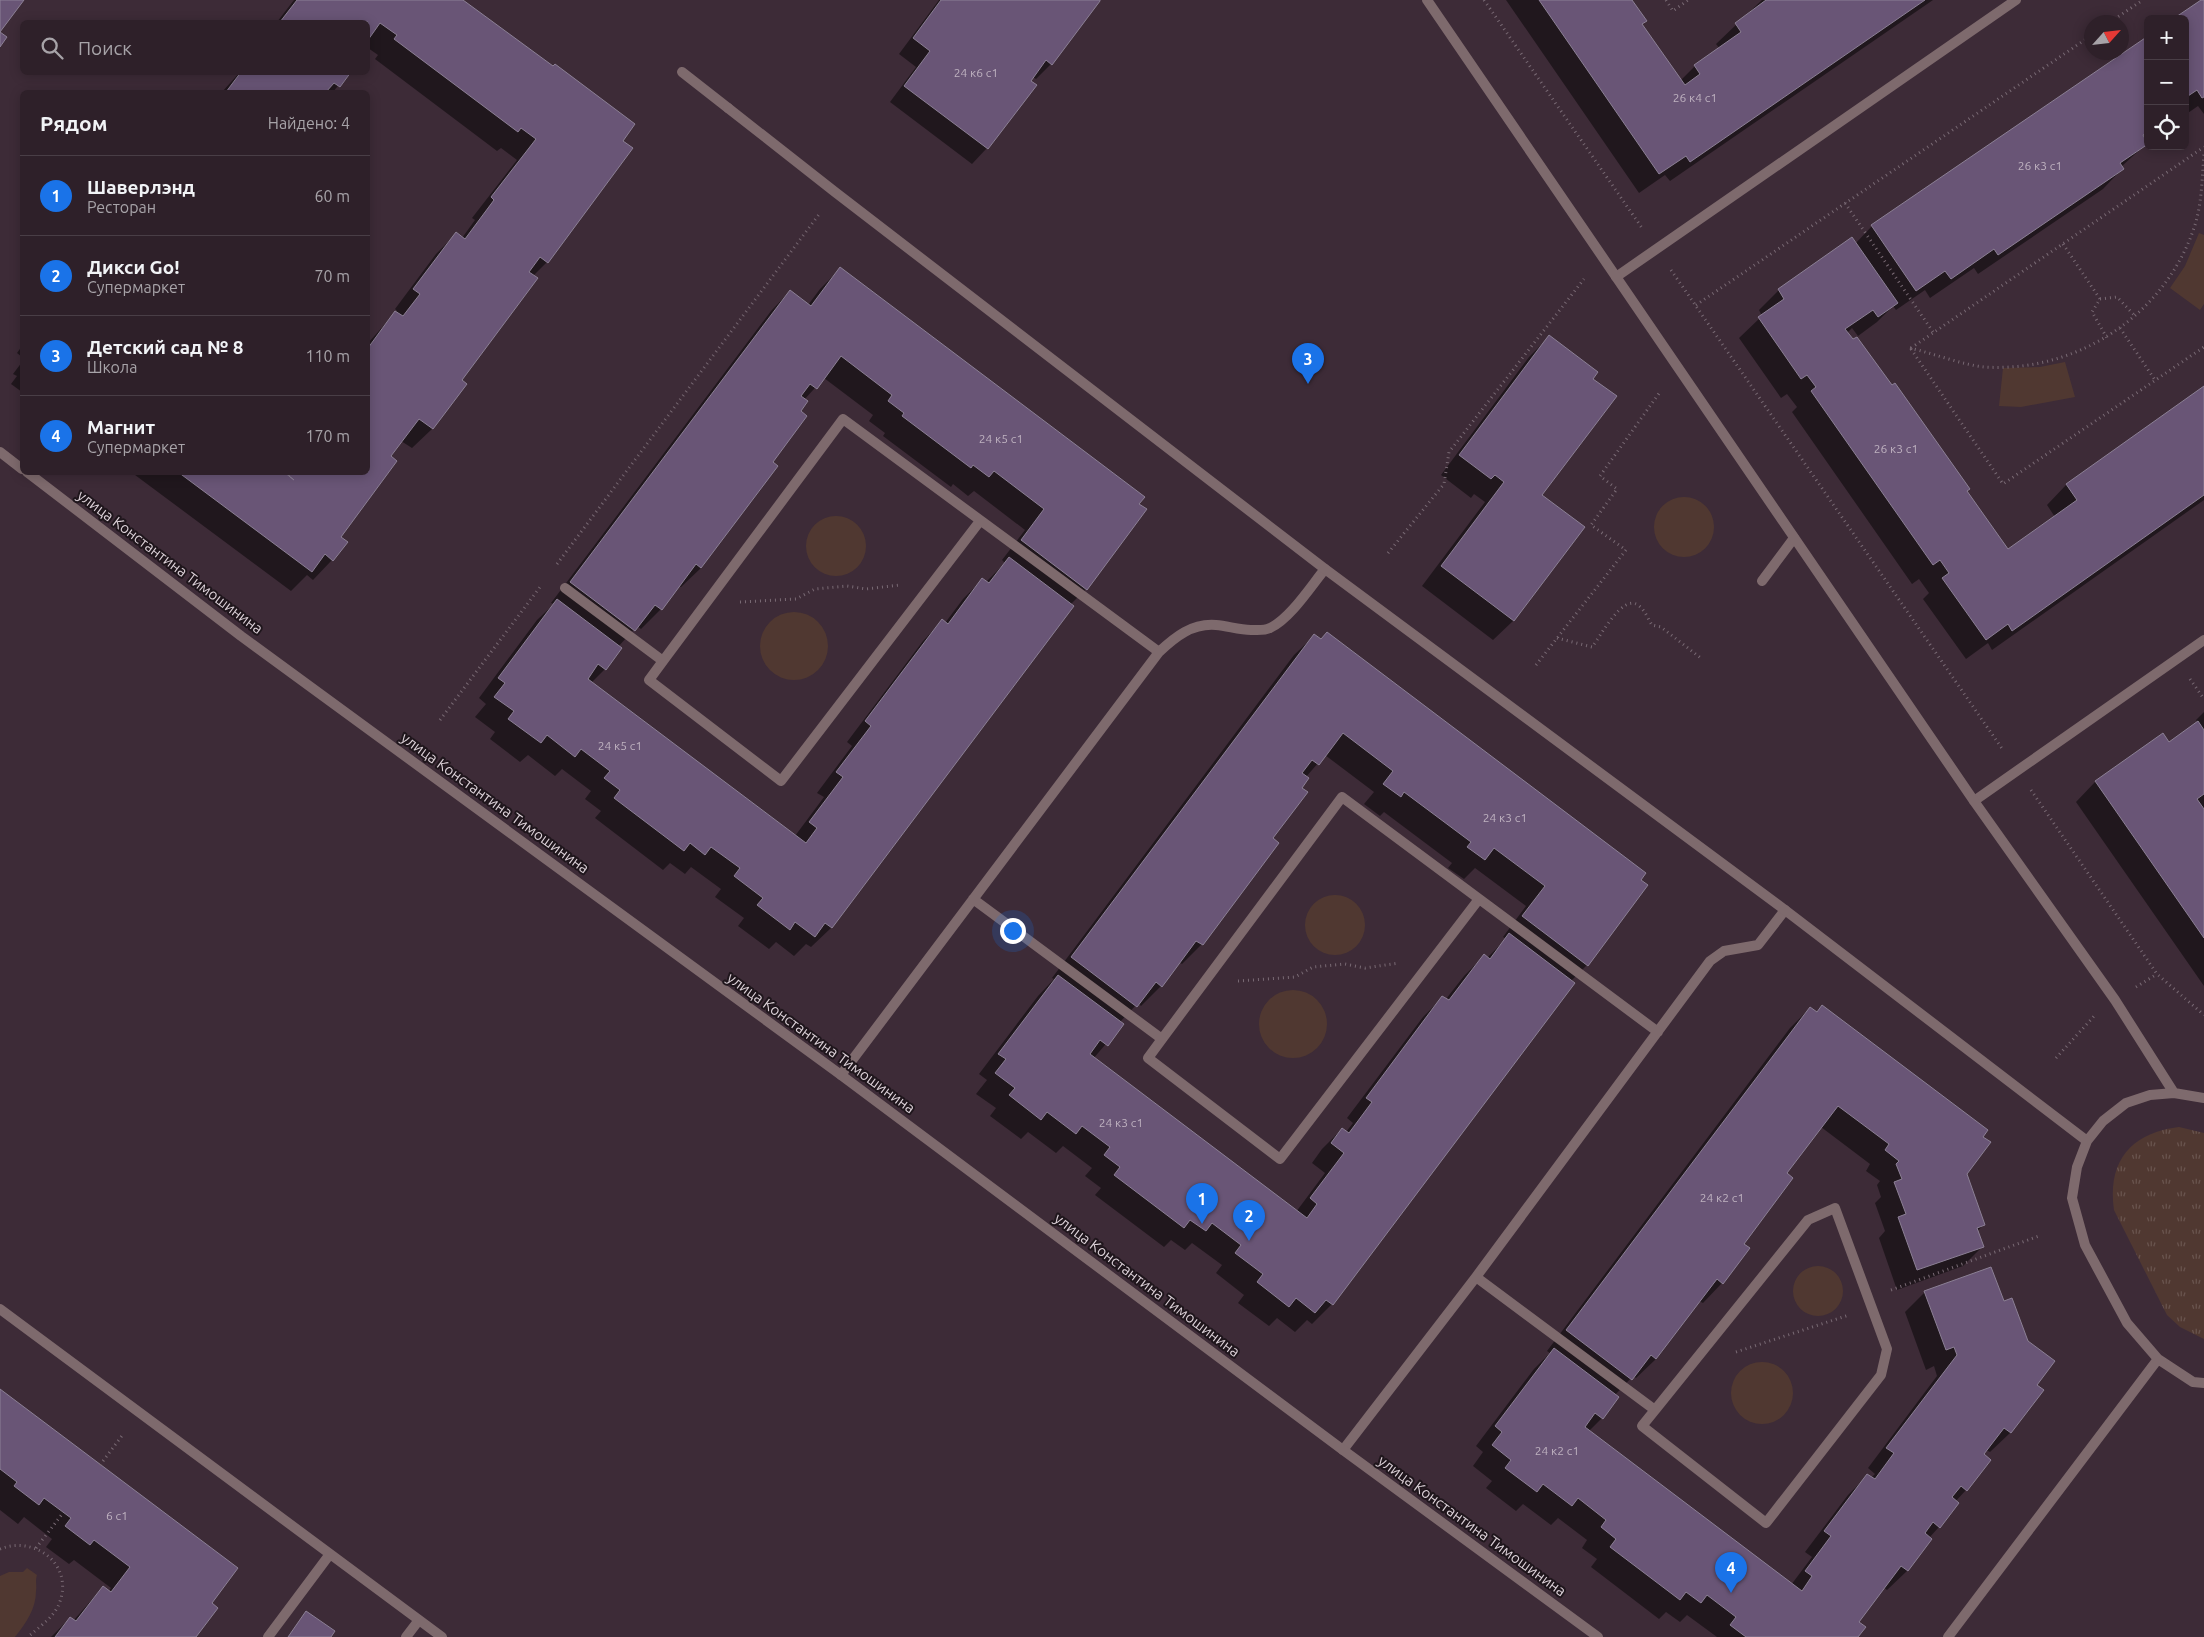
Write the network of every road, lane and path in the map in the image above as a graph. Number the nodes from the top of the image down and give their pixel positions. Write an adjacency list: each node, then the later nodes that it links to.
1 (1427, 0): 16 (street)
2 (1484, 0): 15 (path)
3 (1666, 0): 4 (path)
4 (1688, 0)
5 (2016, 0): 15 (street)
6 (2143, 0): 7 (path)
7 (2120, 15)
8 (2084, 40): 13 (path)
9 (682, 72): 12 (street)
10 (2204, 147): 14 (path)
11 (2204, 154): 20 (path)
12 (835, 192): 34 (path); 35 (street)
13 (1845, 203): 19 (path); 22 (path)
14 (2063, 244): 18 (path); 22 (path)
15 (1656, 248): 16 (street); 19 (path)
16 (1616, 277): 32 (street)
17 (1584, 279): 33 (path)
18 (2100, 299): 20 (path); 23 (path)
19 (1696, 305): 50 (path)
20 (2135, 316): 21 (path)
21 (2120, 328): 23 (path); 26 (path)
22 (1933, 332): 25 (path)
23 (2106, 338): 25 (path)
24 (2204, 347): 26 (path)
25 (1910, 348): 26 (path)
26 (2155, 380)
27 (1660, 392): 41 (path)
28 (0, 452): 29 (street)
29 (20, 467)
30 (31, 475): 60 (street, улица Константина Тимошинина)
31 (980, 521): 36 (street); 40 (street); 43 (street)
32 (1794, 538): 37 (street); 51 (street)
33 (1388, 553)
34 (554, 568)
35 (1325, 569): 43 (street); 54 (street)
36 (935, 580): 40 (path); 45 (street)
37 (1762, 581)
38 (542, 583): 49 (path)
39 (565, 588): 45 (street)
40 (706, 604): 45 (street)
41 (1557, 638): 44 (path); 46 (path)
42 (2204, 640): 50 (street)
43 (1159, 652): 52 (street)
44 (1702, 659)
45 (663, 661)
46 (1536, 665)
47 (2186, 672): 48 (path)
48 (2204, 699)
49 (440, 720)
50 (2017, 770): 51 (street); 57 (path)
51 (1974, 800): 61 (street)
52 (973, 899): 59 (street); 60 (street)
53 (1479, 899): 55 (street); 56 (street); 58 (street)
54 (1785, 910): 58 (street); 63 (street)
55 (1434, 958): 56 (path); 59 (street)
56 (1204, 983): 59 (street)
57 (2204, 1015)
58 (1658, 1032): 65 (street)
59 (1162, 1040)
60 (841, 1075): 73 (street, улица Константина Тимошинина)
61 (2174, 1094): 62 (street); 63 (street)
62 (2204, 1098)
63 (2087, 1141): 69 (street)
64 (2039, 1236): 66 (path)
65 (1476, 1277): 71 (street); 73 (street)
66 (1869, 1303): 68 (path); 71 (street); 71 (street)
67 (0, 1309): 72 (street)
68 (1735, 1352)
69 (2158, 1359): 70 (street); 85 (street)
70 (2204, 1383)
71 (1655, 1410)
72 (140, 1413): 74 (path); 78 (street)
73 (1343, 1450): 84 (street, улица Константина Тимошинина)
74 (100, 1465)
75 (63, 1513): 76 (path)
76 (36, 1548): 77 (path); 80 (path)
77 (0, 1549)
78 (330, 1554): 79 (street); 81 (street)
79 (419, 1620): 82 (street); 83 (street)
80 (28, 1637)
81 (268, 1637)
82 (406, 1637)
83 (442, 1637)
84 (1598, 1637)
85 (1948, 1637)

